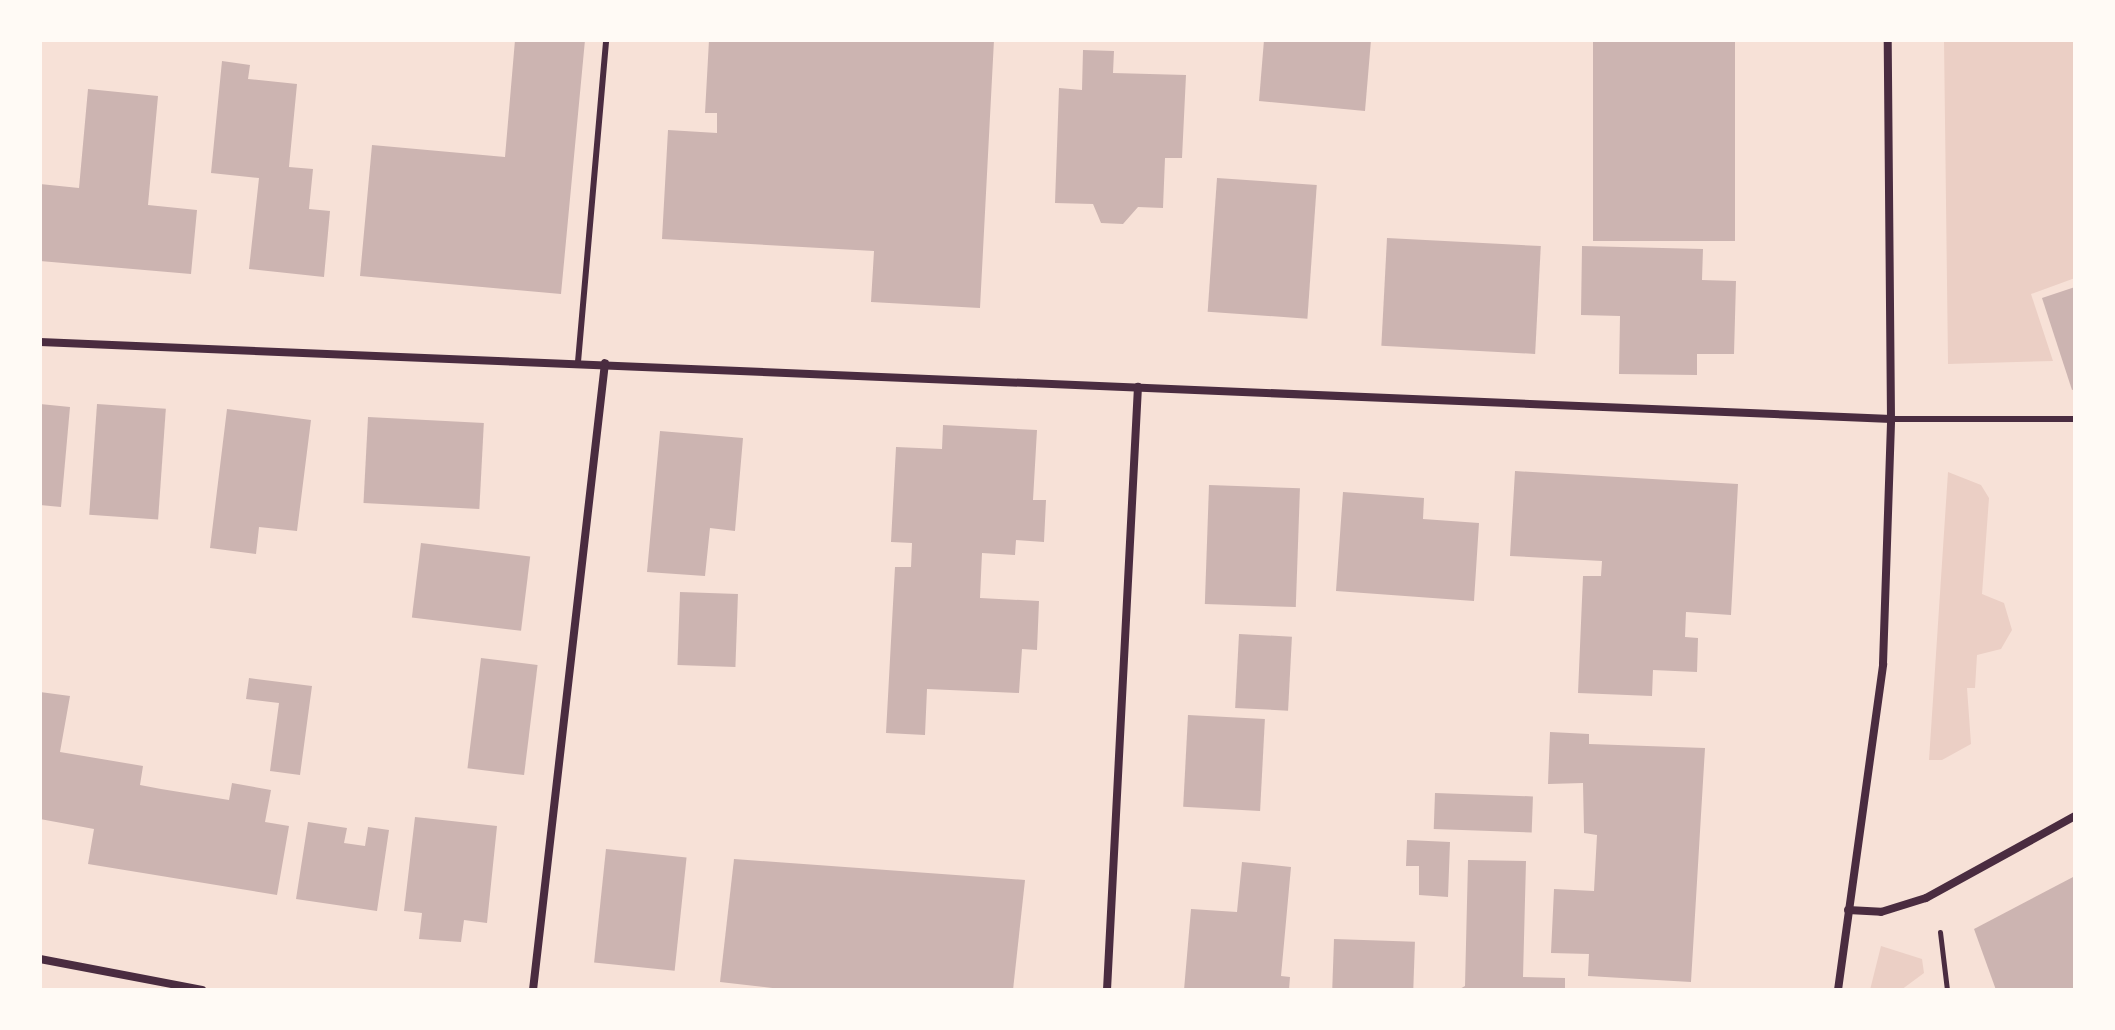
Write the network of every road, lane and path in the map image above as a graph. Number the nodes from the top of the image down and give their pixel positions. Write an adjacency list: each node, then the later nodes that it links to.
1 (606, 40): 4 (lane)
2 (1888, 40): 7 (street)
3 (40, 342): 4 (street)
4 (578, 362): 5 (street)
5 (605, 363): 6 (street); 14 (street)
6 (1138, 387): 7 (street); 15 (street)
7 (1891, 419): 8 (lane); 11 (street)
8 (2075, 419)
9 (2075, 816): 10 (street)
10 (1926, 898): 11 (street); 17 (path)
11 (1848, 910): 16 (street)
12 (40, 959): 13 (street)
13 (202, 990)
14 (533, 990)
15 (1107, 990)
16 (1838, 990)
17 (1947, 990)

